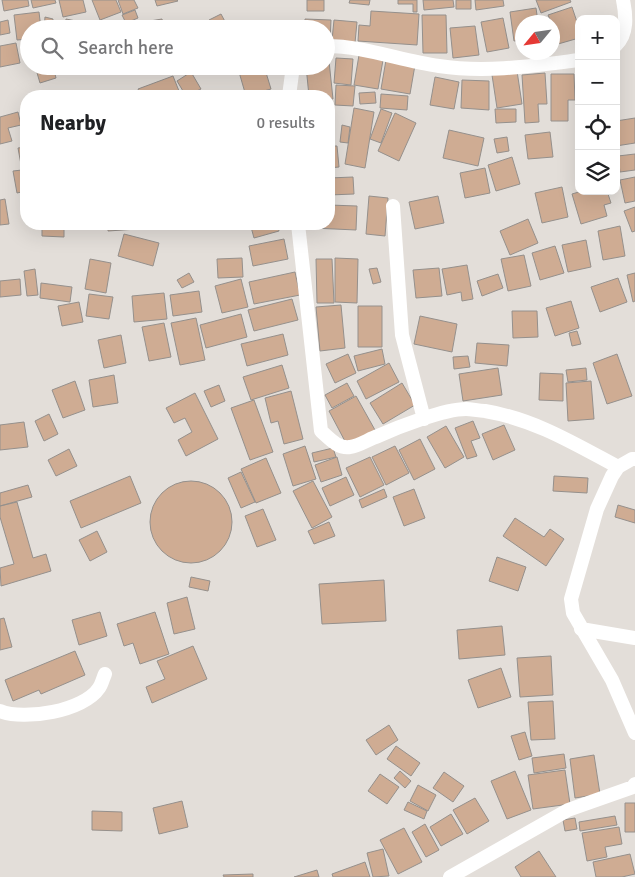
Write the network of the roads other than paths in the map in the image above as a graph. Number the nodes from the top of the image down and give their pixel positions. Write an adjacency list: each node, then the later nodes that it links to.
1 (623, 0): 2 (street)
2 (630, 27): 3 (street)
3 (620, 42)
4 (335, 47): 5 (street)
5 (575, 61)
6 (292, 75): 7 (street)
7 (290, 90)
8 (393, 206): 10 (street)
9 (299, 230): 10 (street)
10 (424, 420): 12 (street)
11 (635, 459): 12 (street)
12 (618, 467): 13 (street)
13 (581, 629): 14 (street); 17 (street)
14 (635, 638)
15 (105, 674): 16 (street)
16 (0, 711)
17 (635, 734)
18 (635, 784): 19 (street)
19 (450, 877)

